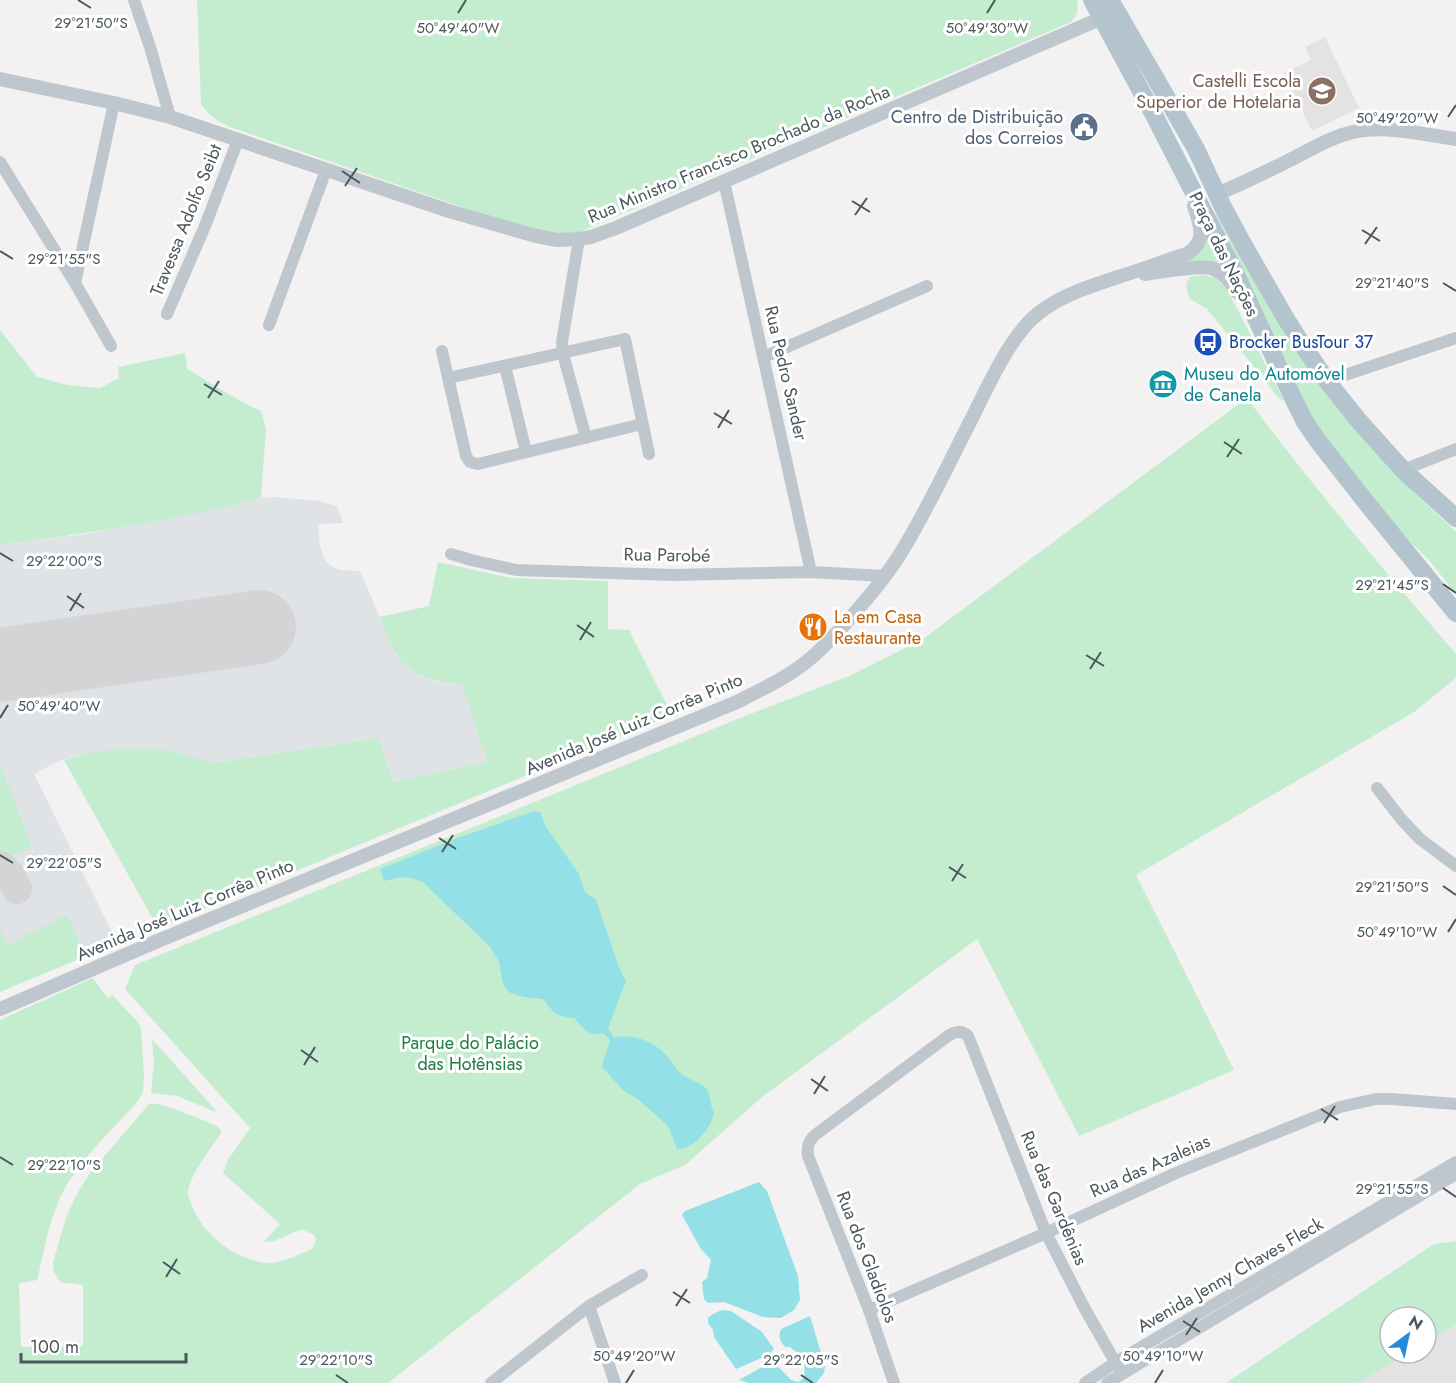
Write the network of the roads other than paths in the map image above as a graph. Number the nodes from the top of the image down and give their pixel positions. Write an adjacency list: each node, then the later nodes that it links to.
1 (134, 0): 7 (street)
2 (1092, 0): 3 (main road, Praça das Nações)
3 (1113, 6): 6 (main road, Praça das Nações); 12 (street, Rua Ministro Francisco Brochado da Rocha); 14 (main road)
4 (0, 80): 5 (street, Rua Ministro Francisco Brochado da Rocha)
5 (114, 103): 7 (street, Rua Ministro Francisco Brochado da Rocha); 17 (street)
6 (1154, 115): 13 (main road, Praça das Nações); 14 (main road)
7 (171, 117): 9 (street, Rua Ministro Francisco Brochado da Rocha)
8 (1456, 139): 14 (street)
9 (238, 140): 11 (street, Rua Ministro Francisco Brochado da Rocha); 20 (street, Travessa Adolfo Seibt)
10 (0, 162): 17 (street)
11 (326, 170): 15 (street, Rua Ministro Francisco Brochado da Rocha); 21 (street)
12 (724, 181): 15 (street, Rua Ministro Francisco Brochado da Rocha); 26 (street, Rua Pedro Sander)
13 (1187, 181): 16 (street, Avenida José Luiz Corrêa Pinto); 19 (main road, Praça das Nações)
14 (1217, 194): 29 (main road)
15 (579, 239): 25 (street)
16 (1119, 277): 19 (street, Avenida José Luiz Corrêa Pinto); 40 (street, Avenida José Luiz Corrêa Pinto)
17 (75, 283): 23 (street)
18 (927, 286): 26 (street)
19 (1253, 311): 39 (main road, Praça das Nações)
20 (167, 314)
21 (269, 325)
22 (1456, 338): 29 (street)
23 (111, 346)
24 (442, 351): 28 (street)
25 (563, 354): 27 (street); 30 (street); 31 (street)
26 (764, 357): 38 (street, Rua Pedro Sander)
27 (505, 366): 28 (street); 33 (street)
28 (448, 378): 33 (street)
29 (1327, 381): 35 (main road)
30 (642, 424): 31 (street); 34 (street)
31 (586, 438): 33 (street)
32 (1456, 448): 35 (street)
33 (526, 452)
34 (649, 454)
35 (1403, 471): 36 (main road)
36 (1456, 518)
37 (451, 555): 38 (street, Rua Parobé)
38 (811, 572): 40 (street, Rua Parobé)
39 (1425, 574): 41 (main road); 42 (main road, Praça das Nações)
40 (885, 576): 45 (street, Avenida José Luiz Corrêa Pinto)
41 (1456, 604)
42 (1456, 614)
43 (1377, 788): 44 (street)
44 (1456, 866)
45 (0, 1009)
46 (1456, 1104): 50 (street, Rua das Azaleias)
47 (808, 1145): 50 (street, Rua das Gardênias); 53 (street, Rua dos Gladiolos)
48 (1456, 1162): 54 (street, Avenida Jenny Chaves Fleck)
49 (1456, 1174): 54 (street, Avenida Jenny Chaves Fleck)
50 (1047, 1233): 53 (street, Rua das Azaleias); 54 (street, Rua das Gardênias)
51 (642, 1275): 52 (street)
52 (589, 1306): 55 (street); 56 (street)
53 (869, 1310): 57 (street, Rua dos Gladiolos)
54 (1119, 1368): 58 (street, Avenida Jenny Chaves Fleck); 59 (street, Avenida Jenny Chaves Fleck)
55 (491, 1383)
56 (615, 1383)
57 (894, 1383)
58 (1084, 1383)
59 (1107, 1383)

